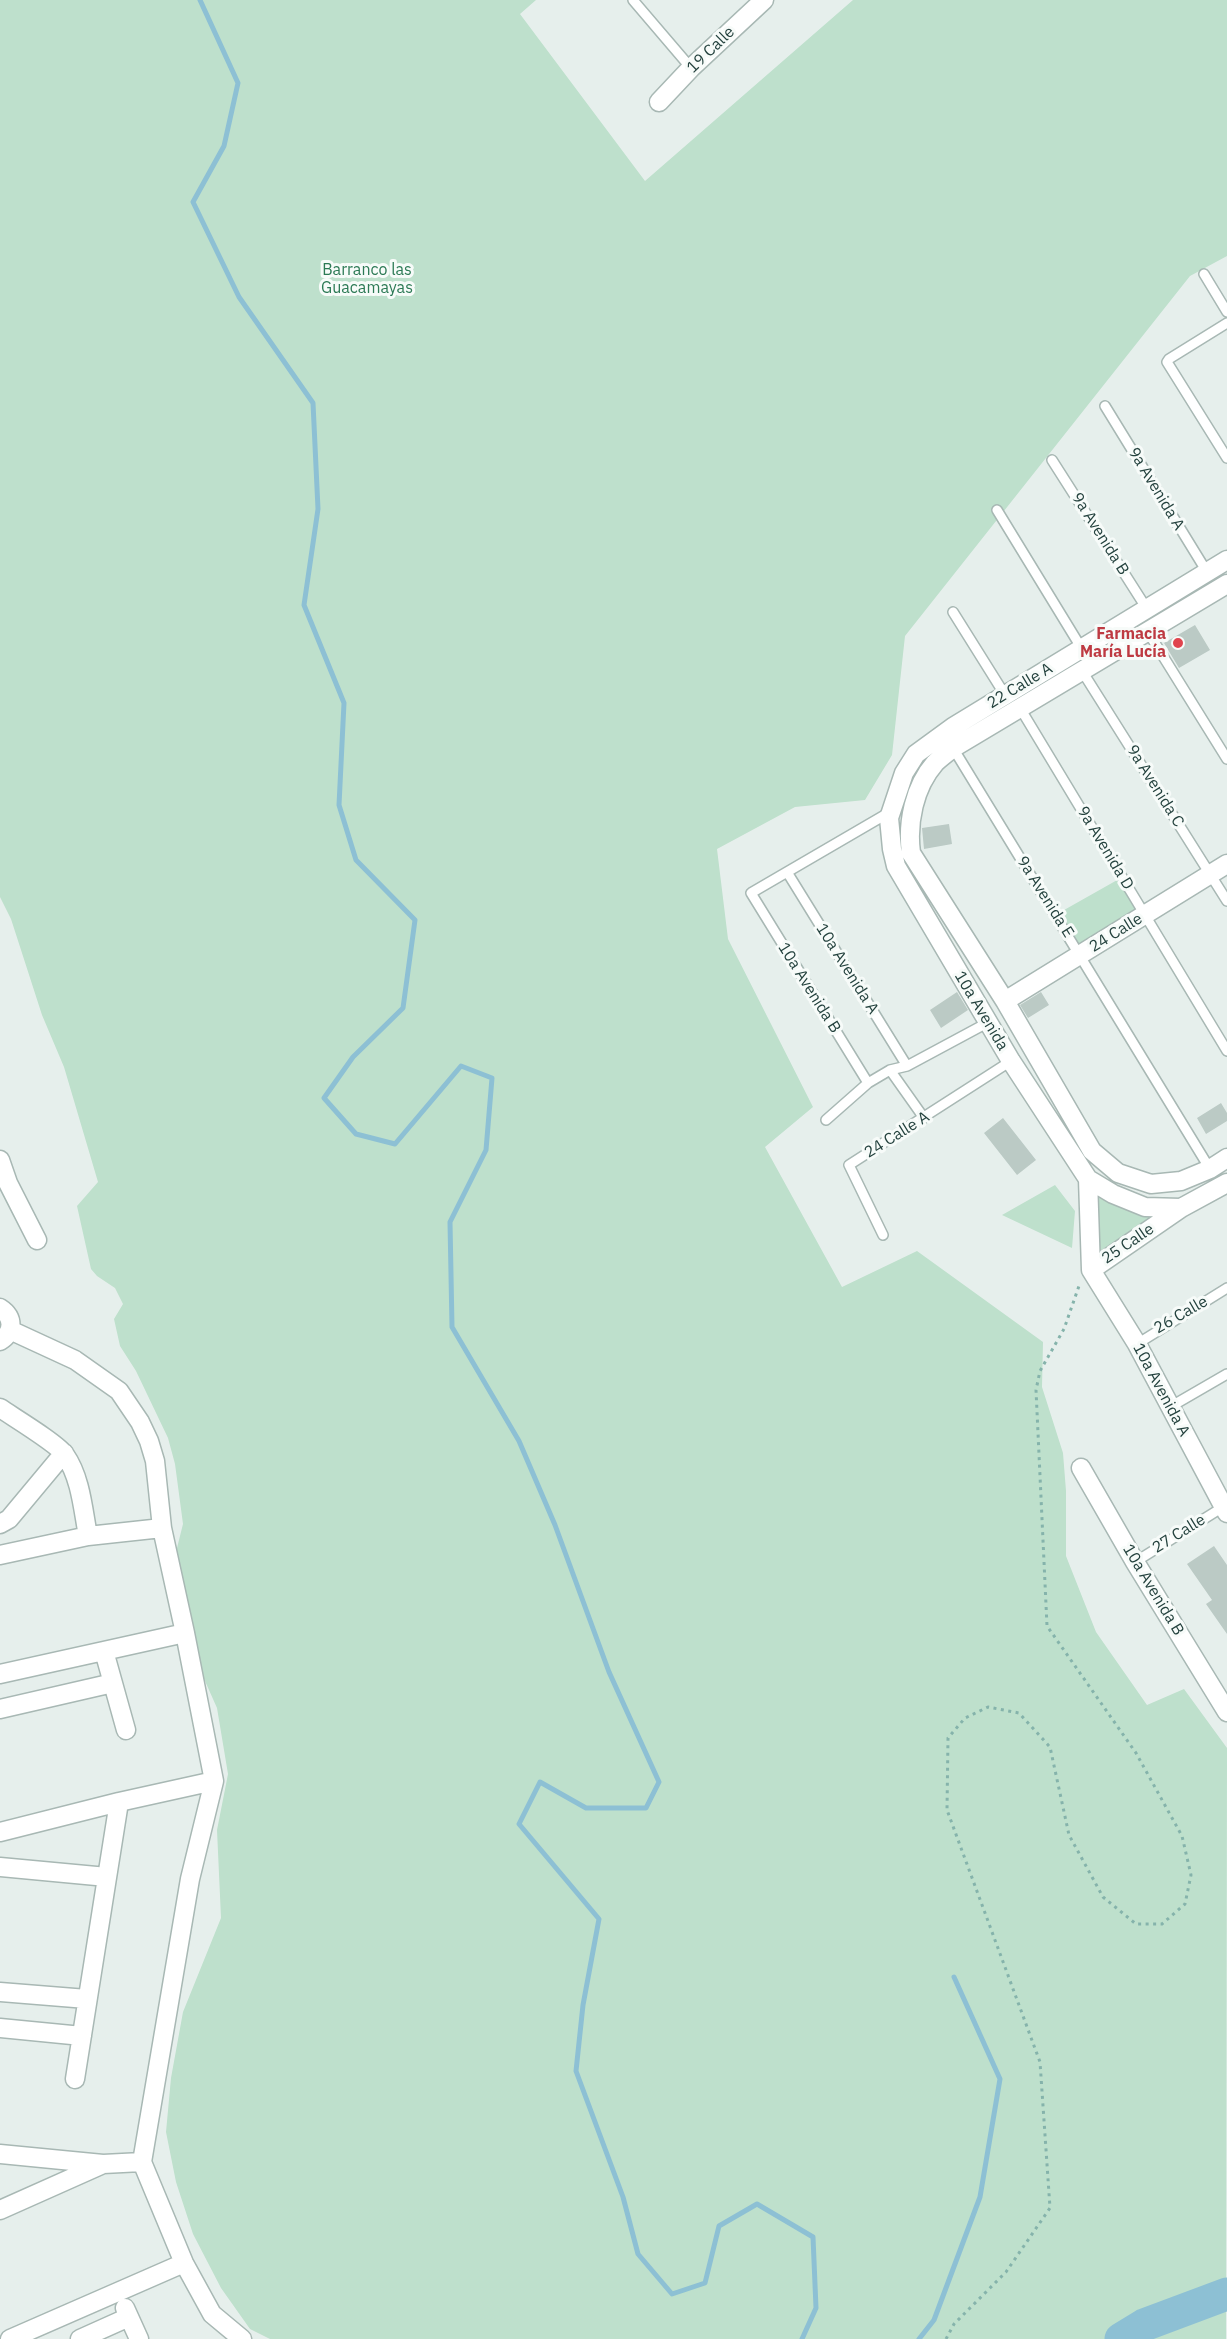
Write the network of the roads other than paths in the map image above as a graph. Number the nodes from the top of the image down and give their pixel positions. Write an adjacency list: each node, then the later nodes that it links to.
1 (633, 0): 3 (lane)
2 (757, 2): 3 (street, 19 Calle)
3 (691, 68): 4 (street, 19 Calle)
4 (659, 102)
5 (1204, 274): 6 (lane)
6 (1227, 312)
7 (1227, 323): 9 (lane)
8 (1105, 406): 13 (lane, 9a Avenida A)
9 (1227, 458)
10 (1052, 460): 15 (lane, 9a Avenida B)
11 (997, 510): 18 (lane)
12 (1227, 560): 13 (street, 22 Calle A)
13 (1207, 573): 15 (street, 22 Calle A)
14 (1225, 590): 17 (street, 22 Calle A)
15 (1147, 609): 18 (street, 22 Calle A)
16 (953, 612): 20 (lane)
17 (1148, 632): 19 (street, 22 Calle A); 24 (lane)
18 (1082, 649): 20 (street, 22 Calle A)
19 (1082, 671): 21 (street, 22 Calle A); 30 (lane, 9a Avenida C)
20 (1005, 695): 23 (street, 22 Calle A)
21 (1020, 708): 22 (street, 22 Calle A); 32 (lane, 9a Avenida D)
22 (953, 748): 25 (street, 22 Calle A); 33 (lane, 9a Avenida E)
23 (916, 754): 25 (street); 27 (street, 22 Calle A)
24 (1227, 759)
25 (935, 763): 26 (street, 22 Calle A)
26 (921, 787): 34 (street, 10a Avenida)
27 (894, 803): 29 (lane); 35 (street, 10a Avenida)
28 (1227, 864): 30 (street, 24 Calle)
29 (787, 872): 38 (lane, 10a Avenida A); 40 (lane, 10a Avenida B)
30 (1210, 874): 31 (lane, 9a Avenida C); 32 (street, 24 Calle)
31 (1227, 902)
32 (1146, 914): 33 (street, 24 Calle); 36 (lane, 9a Avenida D)
33 (1081, 955): 34 (street, 24 Calle); 45 (lane, 9a Avenida E)
34 (1005, 1001): 45 (street, 10a Avenida)
35 (987, 1023): 37 (street, 10a Avenida); 38 (lane)
36 (1227, 1051)
37 (1011, 1061): 41 (lane, 24 Calle A); 47 (street, 10a Avenida)
38 (908, 1066): 39 (lane)
39 (890, 1070): 40 (lane); 41 (lane)
40 (868, 1083): 42 (lane)
41 (924, 1118): 51 (lane, 24 Calle A)
42 (826, 1120)
43 (1227, 1158): 45 (street)
44 (0, 1160): 46 (street)
45 (1210, 1169)
46 (4, 1179): 52 (street)
47 (1088, 1179): 49 (street, 10a Avenida); 53 (street, 25 Calle)
48 (1227, 1184): 50 (street, 25 Calle)
49 (1124, 1198): 50 (street, 25 Calle)
50 (1181, 1208): 53 (street, 25 Calle)
51 (883, 1235)
52 (37, 1240)
53 (1091, 1270): 57 (street, 10a Avenida A)
54 (1227, 1288): 57 (lane, 26 Calle)
55 (0, 1308): 56 (street)
56 (5, 1336): 65 (street)
57 (1137, 1344): 59 (street, 10a Avenida A)
58 (1227, 1374): 59 (lane)
59 (1170, 1407): 63 (street, 10a Avenida A)
60 (0, 1408): 61 (street)
61 (64, 1453): 64 (street); 66 (street)
62 (1081, 1468): 68 (street, 10a Avenida B)
63 (1225, 1510): 68 (lane, 27 Calle)
64 (0, 1524)
65 (162, 1528): 66 (street); 69 (street)
66 (88, 1536): 67 (street)
67 (0, 1555)
68 (1135, 1562): 74 (street, 10a Avenida B)
69 (186, 1633): 70 (street); 76 (street)
70 (104, 1651): 71 (street); 72 (street)
71 (0, 1674)
72 (113, 1683): 73 (street); 75 (street)
73 (0, 1709)
74 (1227, 1712)
75 (126, 1730)
76 (214, 1781): 77 (street); 87 (street)
77 (119, 1802): 78 (street); 80 (street)
78 (0, 1832)
79 (0, 1867): 80 (street)
80 (107, 1877): 82 (street)
81 (0, 1992): 82 (street)
82 (87, 1999): 84 (street)
83 (0, 2028): 84 (street)
84 (82, 2036): 85 (street)
85 (75, 2079)
86 (0, 2154): 88 (street)
87 (142, 2162): 88 (street); 90 (street)
88 (103, 2164): 89 (street)
89 (0, 2211)
90 (183, 2263): 91 (street); 96 (street)
91 (119, 2292): 92 (street); 93 (street)
92 (129, 2317): 94 (street); 95 (street)
93 (10, 2339)
94 (80, 2339)
95 (139, 2339)
96 (242, 2339)

